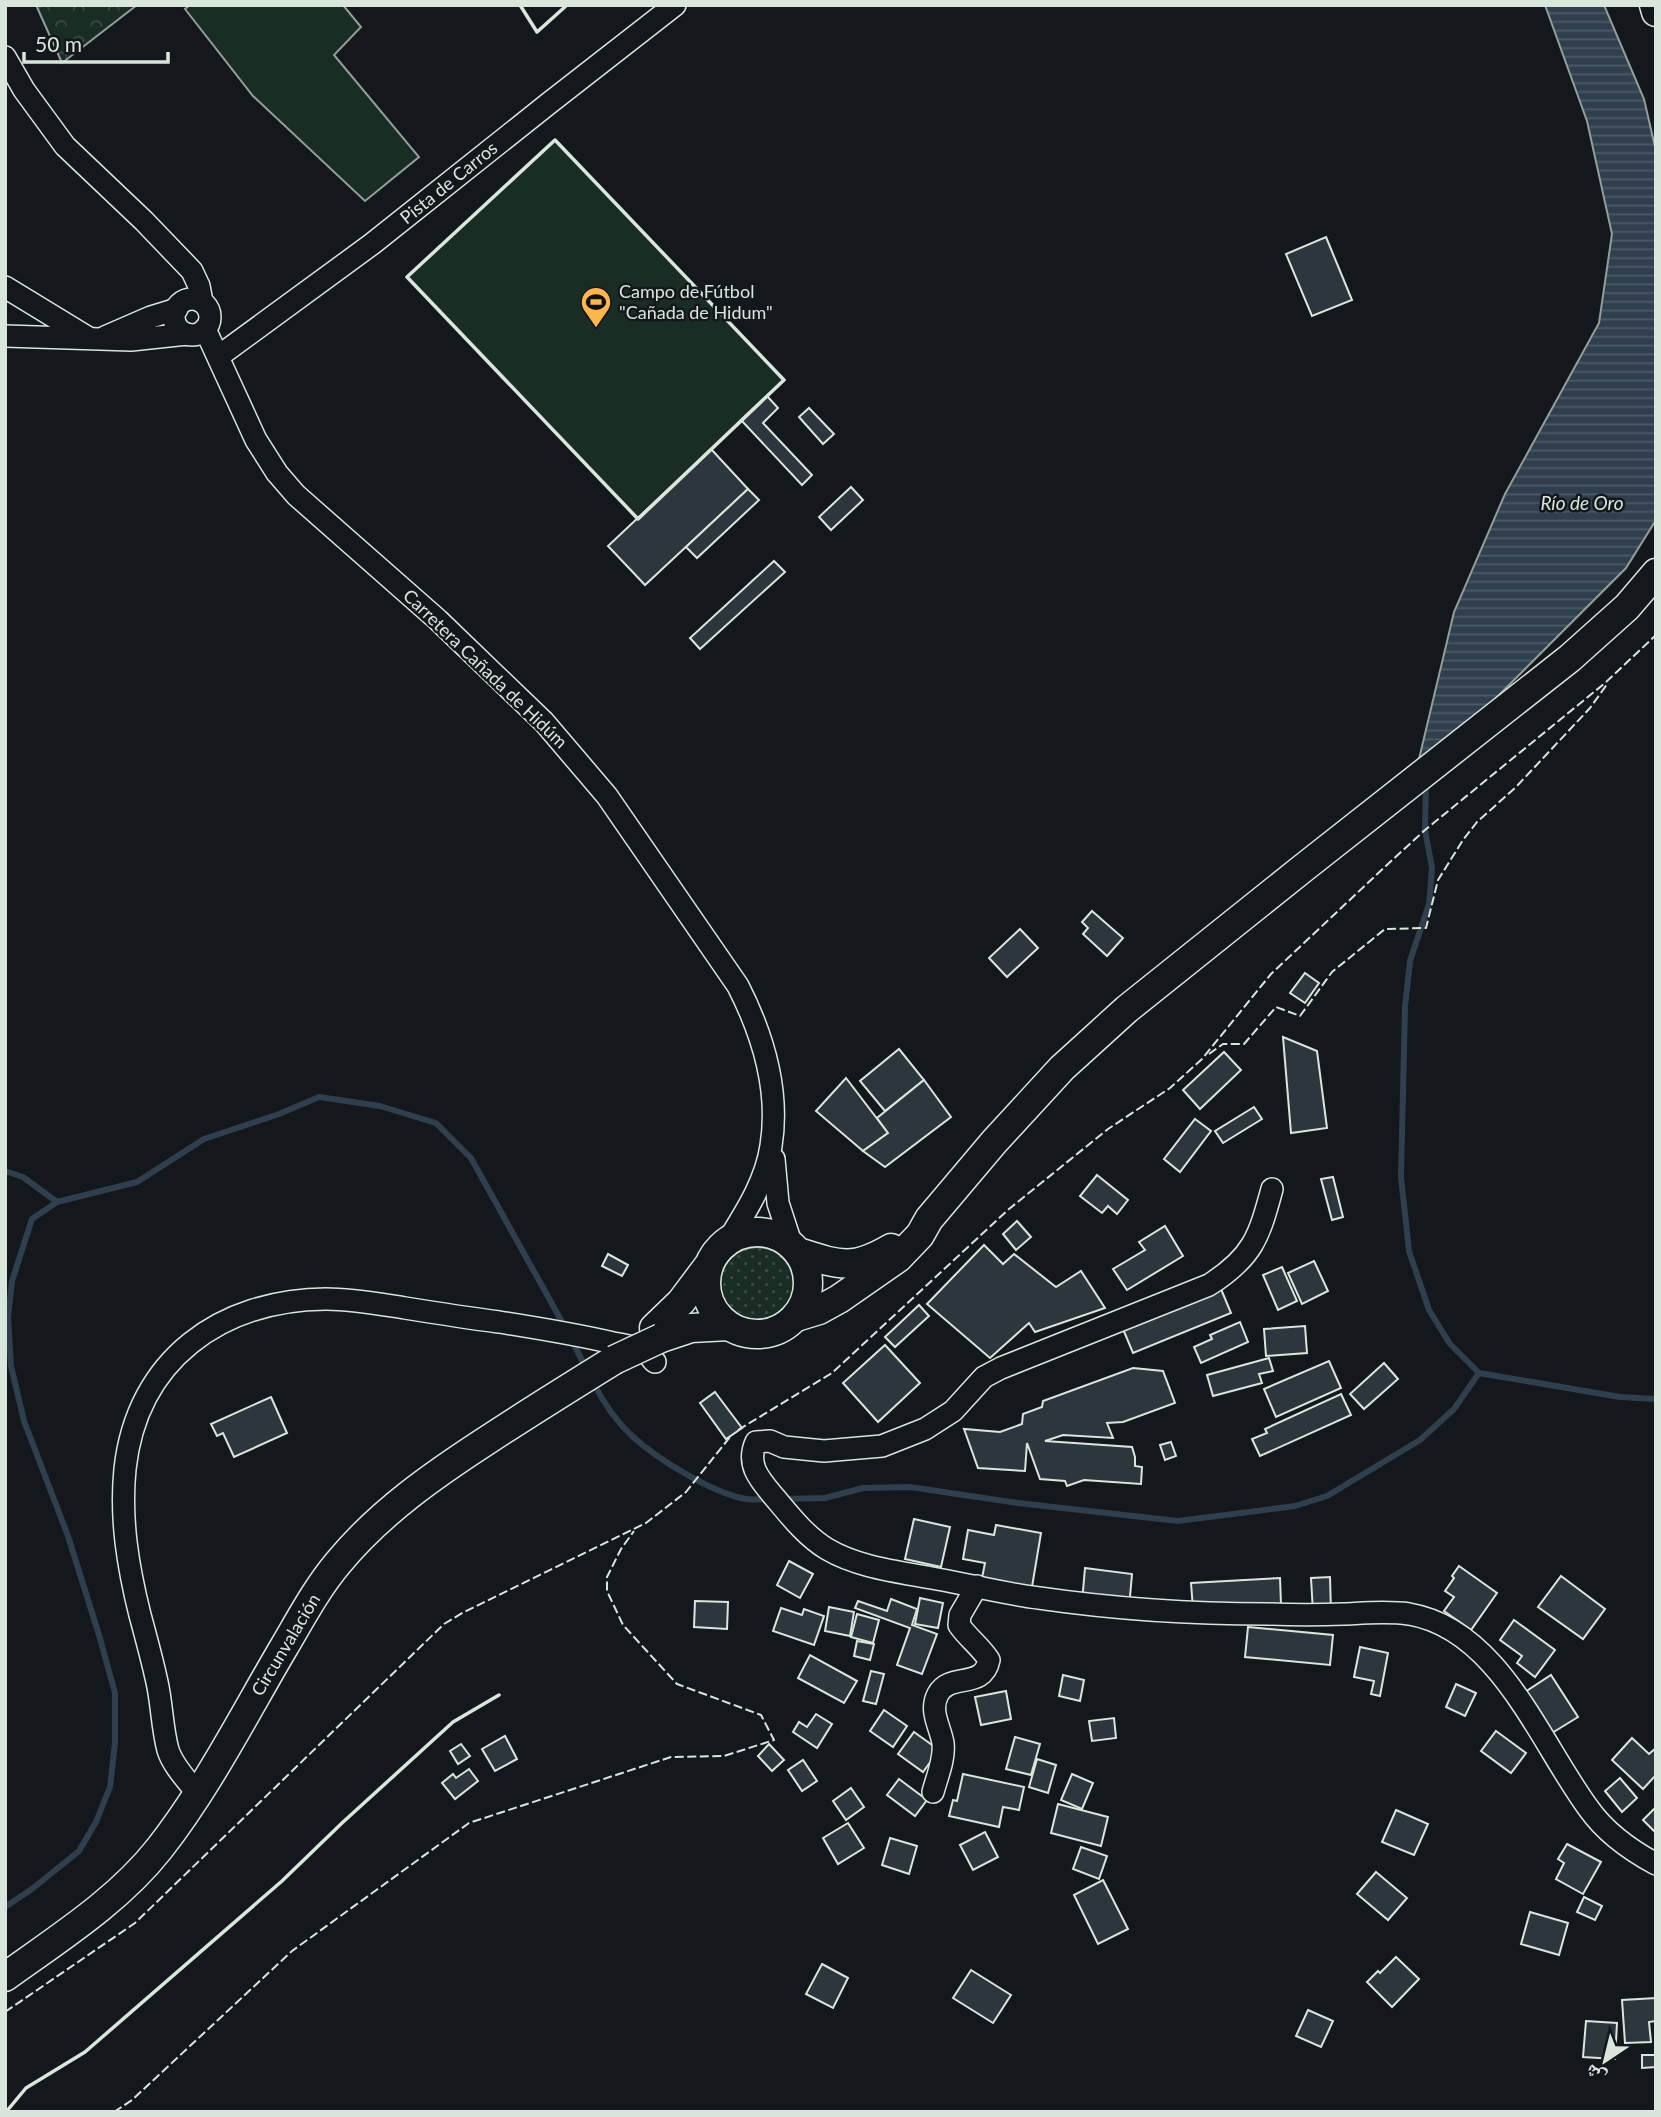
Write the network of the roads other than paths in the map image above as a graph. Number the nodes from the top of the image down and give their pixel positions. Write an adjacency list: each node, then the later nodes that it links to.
1 (675, 5): 10 (street, Pista de Carros)
2 (1654, 5): 3 (main road)
3 (1656, 12)
4 (5, 57): 6 (street)
5 (5, 287): 9 (street)
6 (187, 304): 7 (street); 7 (street); 9 (street)
7 (196, 331): 9 (street); 10 (street, Carretera Cañada de Hidúm)
8 (5, 336): 9 (street)
9 (96, 338)
10 (219, 356): 12 (street, Carretera Cañada de Hidúm)
11 (1656, 573): 14 (main road)
12 (771, 1146): 15 (street); 16 (street)
13 (1272, 1189): 21 (street)
14 (929, 1219): 16 (main road); 18 (main road)
15 (729, 1239): 16 (main road); 17 (main road)
16 (794, 1248): 18 (main road)
17 (708, 1266): 19 (main road); 20 (main road)
18 (796, 1317): 19 (main road)
19 (729, 1326): 20 (main road)
20 (656, 1343): 23 (main road, Circunvalación, bridge); 23 (street)
21 (977, 1586): 22 (street); 24 (street)
22 (933, 1792)
23 (197, 1793): 25 (main road, Circunvalación)
24 (1656, 1864)
25 (5, 1977)

